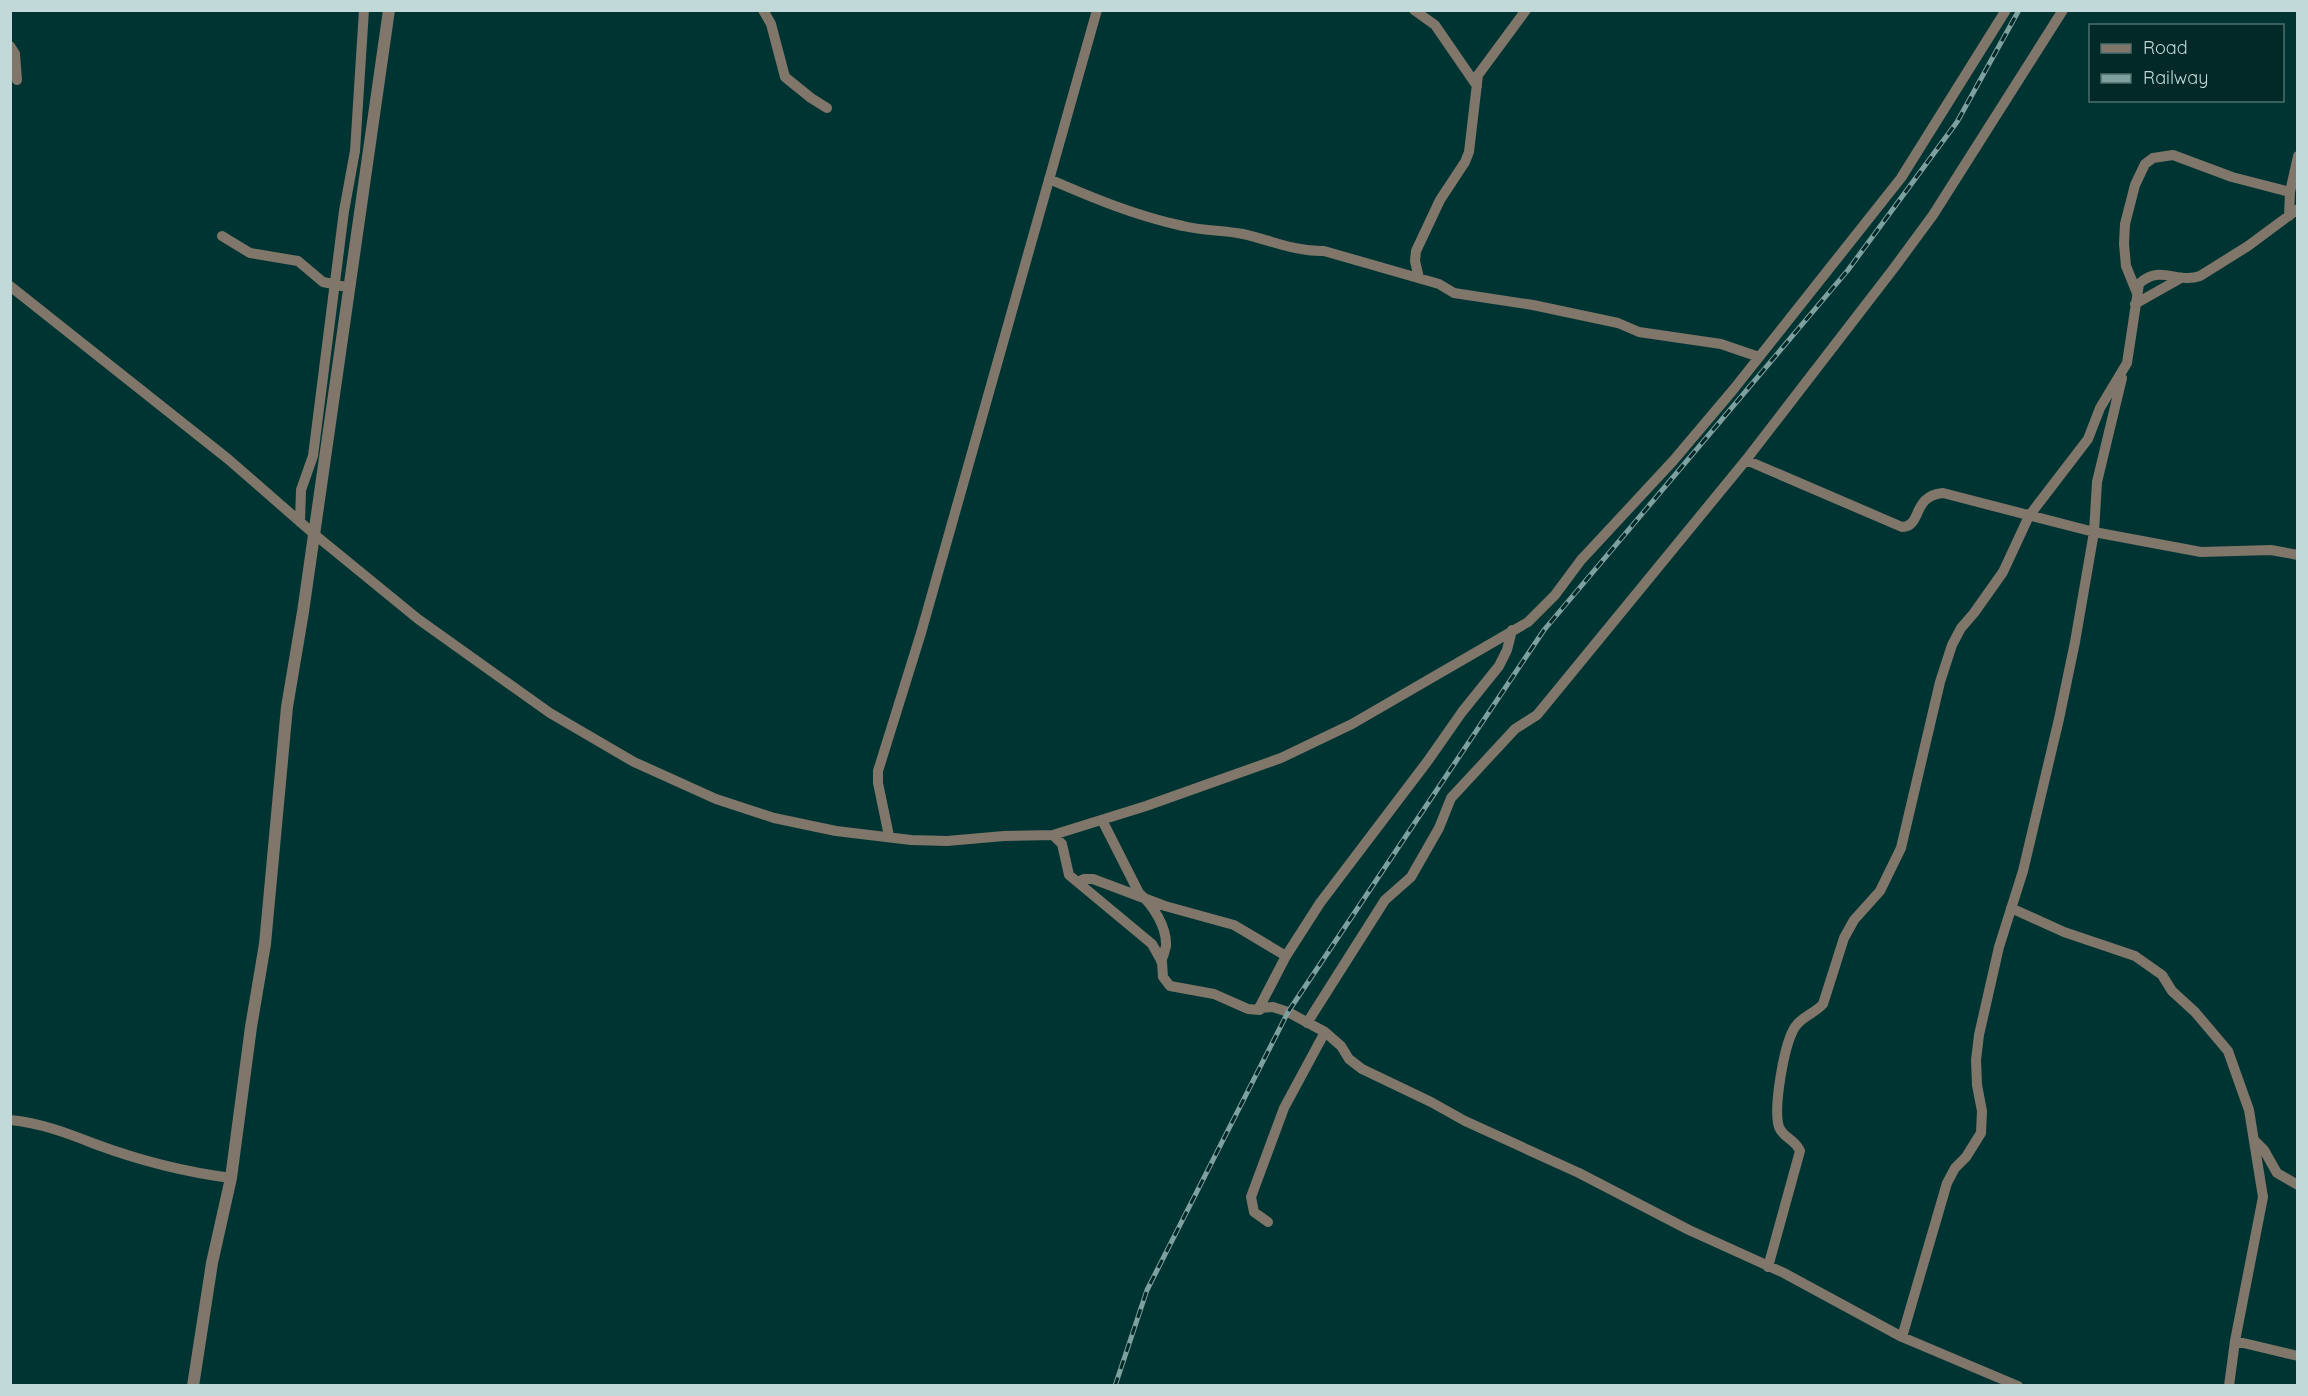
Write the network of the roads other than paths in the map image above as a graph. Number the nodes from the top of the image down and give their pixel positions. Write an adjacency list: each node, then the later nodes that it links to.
1 (364, 10): 21 (street)
2 (389, 10): 21 (street)
3 (763, 10): 12 (street)
4 (1097, 10): 14 (street)
5 (1414, 10): 11 (street)
6 (1526, 10): 11 (street)
7 (2006, 10): 23 (street)
8 (2063, 10): 25 (street)
9 (10, 46): 10 (street)
10 (17, 80)
11 (1477, 86): 18 (street)
12 (827, 108)
13 (2298, 156): 15 (street)
14 (1049, 179): 18 (street); 34 (street)
15 (2290, 192): 16 (street); 22 (street)
16 (2293, 212): 19 (street)
17 (222, 236): 21 (street)
18 (1419, 278): 23 (street)
19 (2181, 278): 22 (street); 22 (street)
20 (10, 286): 27 (street)
21 (342, 286): 27 (street); 29 (street)
22 (2136, 298): 24 (street)
23 (1759, 357): 31 (street)
24 (2127, 363): 26 (street); 28 (street)
25 (1746, 460): 26 (street); 41 (street)
26 (2029, 516): 28 (street); 48 (street)
27 (300, 522): 29 (street)
28 (2094, 532): 30 (street); 37 (street)
29 (314, 534): 34 (street); 45 (street)
30 (2298, 555)
31 (1512, 630): 32 (street); 38 (street)
32 (1102, 820): 33 (street); 36 (street)
33 (1053, 835): 34 (street); 35 (street)
34 (889, 836)
35 (1078, 882): 36 (street); 39 (street)
36 (1146, 899): 38 (street); 39 (street)
37 (2011, 908): 44 (street); 49 (street)
38 (1286, 956): 40 (street)
39 (1161, 961): 40 (street)
40 (1259, 1008): 41 (street)
41 (1307, 1023): 42 (street)
42 (1325, 1032): 47 (street); 48 (street)
43 (10, 1120): 45 (street)
44 (2254, 1140): 46 (street); 50 (street)
45 (231, 1178): 52 (street)
46 (2298, 1185)
47 (1268, 1222)
48 (1767, 1267): 49 (street)
49 (1902, 1337): 53 (street)
50 (2235, 1341): 51 (street); 54 (street)
51 (2298, 1356)
52 (193, 1386)
53 (2018, 1386)
54 (2229, 1386)

